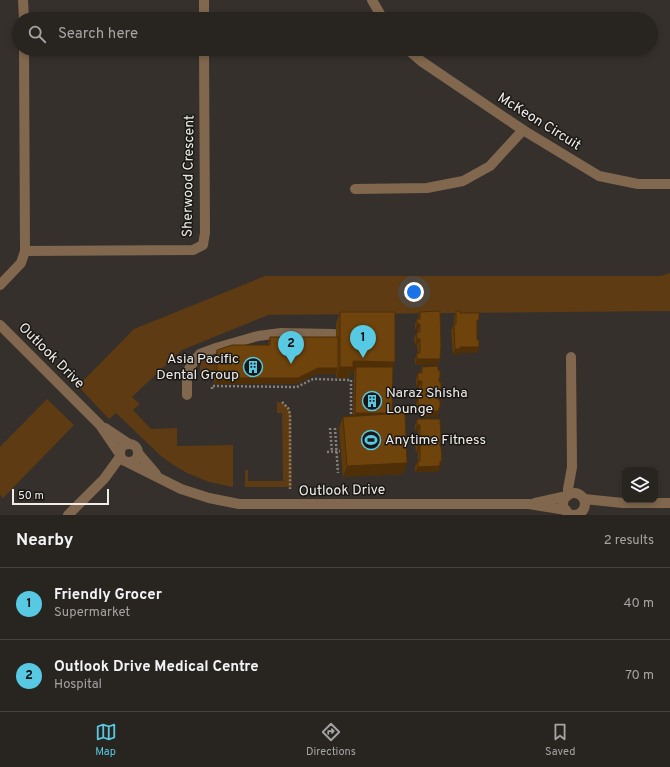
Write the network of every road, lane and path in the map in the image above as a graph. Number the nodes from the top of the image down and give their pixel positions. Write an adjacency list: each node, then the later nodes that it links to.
1 (24, 0): 4 (street)
2 (204, 0): 5 (street)
3 (372, 0): 6 (street)
4 (24, 12)
5 (204, 12)
6 (378, 12)
7 (24, 56): 13 (street)
8 (204, 56): 13 (street, Sherwood Crescent)
9 (415, 56): 10 (street, McKeon Circuit)
10 (523, 130): 11 (street, McKeon Circuit); 12 (street)
11 (670, 184)
12 (354, 189)
13 (25, 251): 14 (street)
14 (0, 285)
15 (0, 325): 22 (street, Outlook Drive)
16 (334, 334): 19 (street)
17 (572, 357): 32 (street)
18 (212, 389): 21 (path)
19 (187, 395)
20 (282, 402): 35 (path)
21 (351, 418)
22 (100, 425): 25 (street, Outlook Drive); 31 (street, Outlook Drive)
23 (330, 428): 27 (path)
24 (335, 428): 28 (path)
25 (129, 444): 30 (street); 31 (street)
26 (327, 452): 27 (path)
27 (332, 452): 28 (path)
28 (336, 452): 29 (path); 33 (path)
29 (340, 452)
30 (138, 453): 31 (street); 34 (street, Outlook Drive)
31 (123, 459): 34 (street, Outlook Drive); 44 (street)
32 (572, 467): 36 (street); 37 (street)
33 (338, 473)
34 (160, 478): 41 (street, Outlook Drive)
35 (290, 489)
36 (568, 496): 37 (street); 41 (street, Outlook Drive); 42 (street)
37 (583, 497): 38 (street); 43 (street)
38 (622, 503): 43 (street)
39 (658, 503): 40 (street)
40 (670, 503)
41 (529, 504): 42 (street, Outlook Drive)
42 (568, 512): 43 (street)
43 (582, 512)
44 (68, 515)

